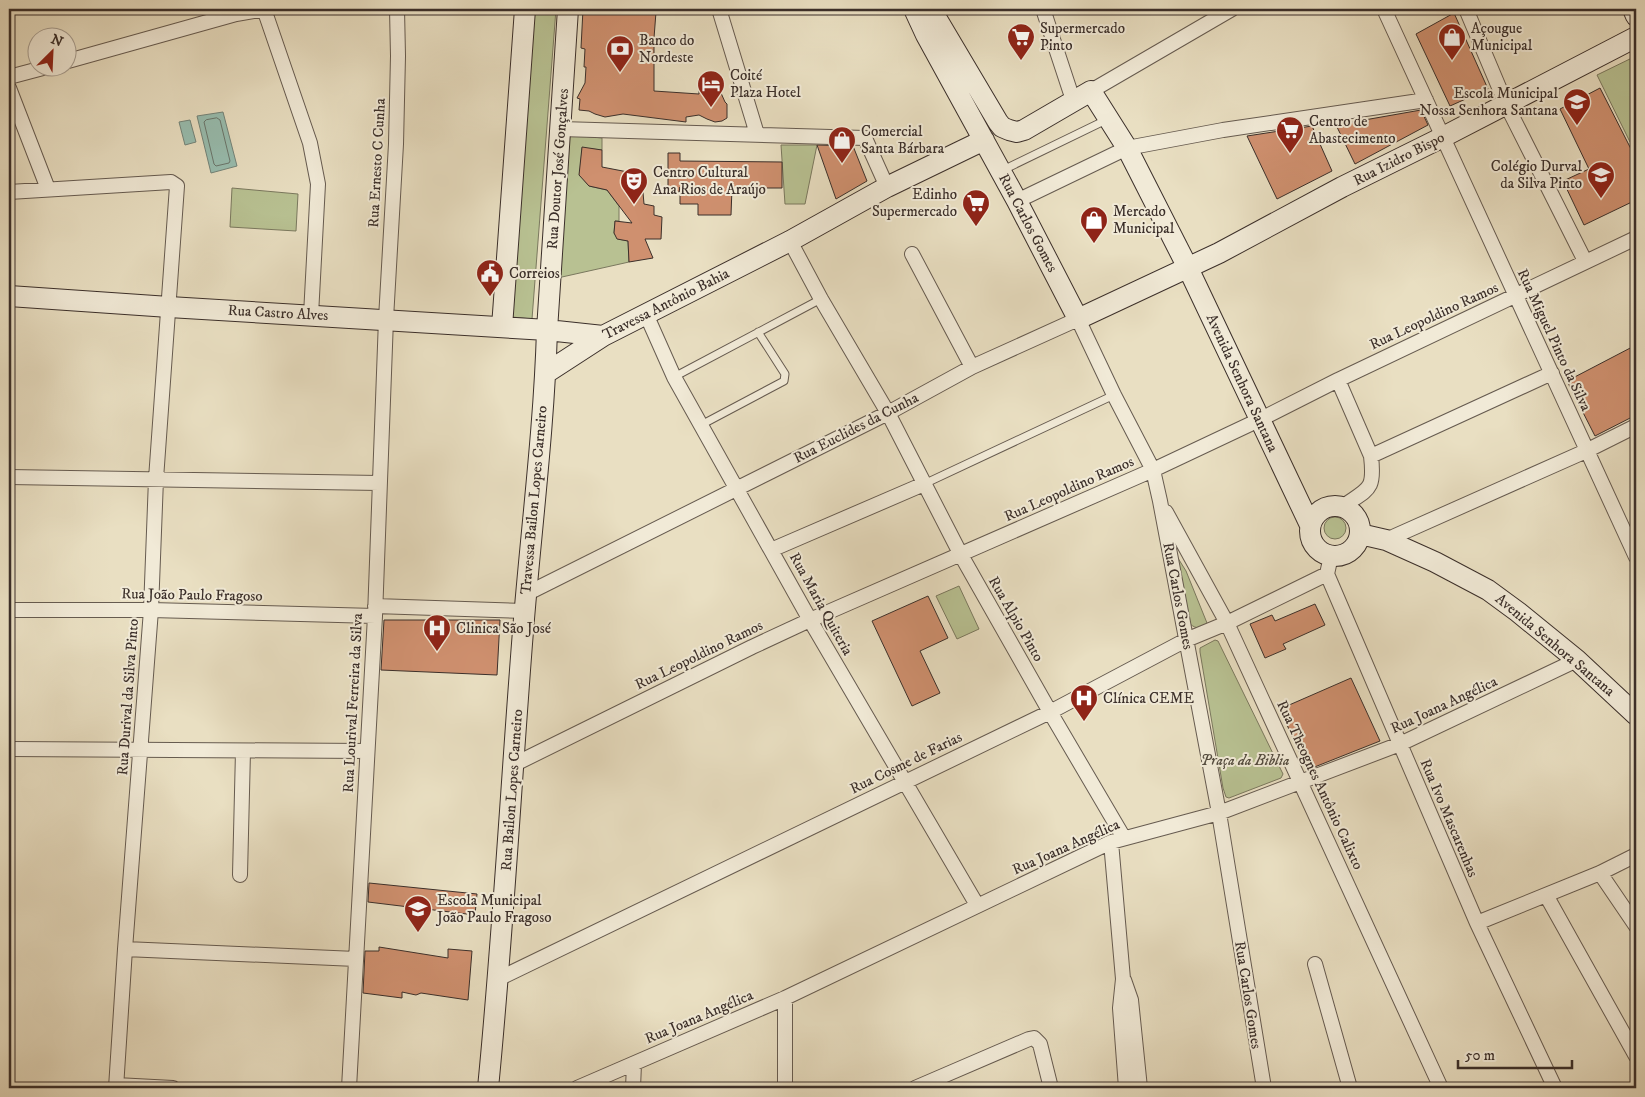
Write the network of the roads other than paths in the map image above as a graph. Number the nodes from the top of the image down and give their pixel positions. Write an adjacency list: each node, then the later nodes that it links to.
1 (265, 9): 15 (street); 44 (street)
2 (397, 9): 45 (street, Rua Ernesto C Cunha)
3 (525, 9): 47 (street)
4 (568, 9): 24 (street, Rua Doutor José Gonçalves)
5 (719, 9): 25 (street)
6 (914, 9): 27 (street, Rua Carlos Gomes)
7 (931, 9): 20 (street)
8 (1044, 9): 20 (street)
9 (1232, 9): 19 (street)
10 (1466, 9): 22 (street)
11 (1633, 9): 13 (street)
12 (1387, 10): 21 (street, Rua Miguel Pinto da Silva)
13 (1636, 16)
14 (1636, 37): 22 (street, Rua Izidro Bispo)
15 (78, 58)
16 (28, 72): 17 (street)
17 (9, 77)
18 (9, 88): 31 (street)
19 (1091, 91): 20 (street); 23 (street, Avenida Senhora Santana)
20 (1073, 100)
21 (1426, 100): 26 (street, Rua Miguel Pinto da Silva); 28 (street)
22 (1506, 104): 26 (street, Rua Izidro Bispo); 37 (street)
23 (1108, 119): 28 (street, Avenida Senhora Santana); 29 (lane)
24 (561, 129): 25 (street); 48 (street, Rua Doutor José Gonçalves)
25 (758, 134): 30 (street)
26 (1443, 137): 38 (street, Rua Izidro Bispo); 39 (street, Rua Miguel Pinto da Silva)
27 (984, 140): 29 (street, Rua Carlos Gomes); 30 (street, Travessa Antônio Bahia)
28 (1127, 148): 33 (street); 38 (street, Avenida Senhora Santana)
29 (1001, 171): 33 (street, Rua Carlos Gomes)
30 (887, 187): 35 (street, Travessa Antônio Bahia)
31 (48, 190): 32 (street); 42 (street, Rua Durival da Silva Pinto)
32 (9, 192)
33 (1017, 201): 46 (street, Rua Carlos Gomes)
34 (1636, 238): 37 (street, Rua Leopoldino Ramos)
35 (790, 241): 41 (street); 43 (street, Travessa Antônio Bahia)
36 (912, 254): 51 (street)
37 (1586, 261): 39 (street, Rua Leopoldino Ramos)
38 (1188, 268): 46 (street, Rua Euclides da Cunha); 58 (street, Avenida Senhora Santana)
39 (1515, 295): 53 (street, Rua Miguel Pinto da Silva); 55 (street, Rua Leopoldino Ramos)
40 (9, 296): 42 (street, Rua Castro Alves)
41 (821, 299): 49 (lane); 57 (street)
42 (169, 307): 44 (street, Rua Castro Alves); 65 (street, Rua Durival da Silva Pinto)
43 (646, 314): 50 (street, Travessa Antônio Bahia); 54 (street, Rua Maria Quiteria)
44 (311, 315): 45 (street, Rua Castro Alves)
45 (386, 319): 47 (street, Rua Castro Alves); 66 (street, Rua Lourival Ferreira da Silva)
46 (1078, 319): 51 (street, Rua Euclides da Cunha); 56 (street, Rua Carlos Gomes)
47 (502, 327): 48 (street, Rua Castro Alves)
48 (547, 330): 50 (street, Rua Castro Alves); 52 (street, Travessa Bailon Lopes Carneiro)
49 (758, 332): 54 (lane); 59 (lane)
50 (603, 336): 52 (street, Travessa Antônio Bahia)
51 (972, 367): 57 (street, Rua Euclides da Cunha)
52 (546, 373): 78 (street, Travessa Bailon Lopes Carneiro)
53 (1552, 373): 61 (street, Rua Miguel Pinto da Silva); 62 (street)
54 (674, 377): 59 (street, Rua Maria Quiteria)
55 (1338, 380): 58 (street, Rua Leopoldino Ramos); 62 (street)
56 (1114, 395): 63 (street, Rua Carlos Gomes); 67 (lane)
57 (888, 413): 67 (street, Rua Alpio Pinto); 68 (street, Rua Euclides da Cunha)
58 (1259, 420): 63 (street, Rua Leopoldino Ramos); 71 (street, Avenida Senhora Santana)
59 (701, 425): 68 (street, Rua Maria Quiteria)
60 (1636, 426): 61 (street)
61 (1586, 451): 73 (street); 76 (street, Rua Miguel Pinto da Silva)
62 (1370, 456): 70 (street)
63 (1153, 470): 69 (street, Rua Carlos Gomes); 75 (street, Rua Leopoldino Ramos)
64 (9, 477): 65 (street)
65 (156, 479): 66 (street); 80 (street, Rua Durival da Silva Pinto)
66 (379, 483): 81 (street, Rua Lourival Ferreira da Silva)
67 (924, 484): 74 (street); 75 (street, Rua Alpio Pinto)
68 (737, 487): 74 (street, Rua Maria Quiteria); 78 (street, Rua Euclides da Cunha)
69 (1160, 501): 83 (street, Rua Theognes Antônio Calixto); 84 (street, Rua Carlos Gomes)
70 (1342, 507): 71 (street); 72 (street)
71 (1310, 525): 77 (street, Avenida Senhora Santana)
72 (1360, 534): 73 (street, Avenida Senhora Santana); 77 (street)
73 (1386, 540): 85 (street, Avenida Senhora Santana)
74 (771, 550): 82 (street, Rua Maria Quiteria)
75 (961, 555): 82 (street, Rua Leopoldino Ramos); 86 (street, Rua Alpio Pinto)
76 (1636, 557)
77 (1329, 565): 83 (street, Rua Cosme de Farias); 88 (street, Rua Ivo Mascarenhas)
78 (526, 603): 81 (street, Travessa Bailon Lopes Carneiro); 93 (street, Rua Bailon Lopes Carneiro)
79 (9, 610): 80 (street, Rua João Paulo Fragoso)
80 (151, 610): 81 (street, Rua João Paulo Fragoso); 90 (street, Rua Durival da Silva Pinto)
81 (375, 611): 92 (street, Rua Lourival Ferreira da Silva)
82 (810, 620): 93 (street, Rua Leopoldino Ramos); 94 (street, Rua Maria Quiteria)
83 (1227, 623): 84 (street, Rua Cosme de Farias); 95 (street, Rua Theognes Antônio Calixto)
84 (1186, 640): 86 (street, Rua Cosme de Farias); 96 (street, Rua Carlos Gomes)
85 (1578, 660): 87 (street, Avenida Senhora Santana); 88 (street, Rua Joana Angélica)
86 (1050, 712): 94 (street, Rua Cosme de Farias); 97 (street, Rua Alpio Pinto)
87 (1636, 715)
88 (1400, 744): 95 (street, Rua Joana Angélica); 104 (street, Rua Ivo Mascarenhas)
89 (9, 749): 90 (street)
90 (140, 750): 91 (street); 106 (street, Rua Durival da Silva Pinto)
91 (243, 751): 92 (street); 101 (street)
92 (366, 751): 107 (street, Rua Lourival Ferreira da Silva)
93 (513, 765): 109 (street, Rua Bailon Lopes Carneiro)
94 (904, 782): 103 (street, Rua Maria Quiteria); 109 (street, Rua Cosme de Farias)
95 (1300, 782): 96 (street, Rua Joana Angélica); 127 (street, Rua Theognes Antônio Calixto)
96 (1219, 813): 97 (street, Rua Joana Angélica); 125 (street, Rua Carlos Gomes)
97 (1124, 838): 98 (street, Rua Joana Angélica)
98 (1111, 842): 103 (street, Rua Joana Angélica); 110 (street)
99 (1636, 856): 100 (street)
100 (1600, 873): 102 (street); 105 (street)
101 (240, 875)
102 (1546, 895): 104 (street); 112 (street)
103 (977, 905): 111 (street, Rua Joana Angélica)
104 (1477, 923): 128 (street, Rua Ivo Mascarenhas)
105 (1636, 926)
106 (125, 949): 107 (street); 115 (street, Rua Durival da Silva Pinto)
107 (356, 959): 118 (street, Rua Lourival Ferreira da Silva)
108 (1315, 964): 126 (street)
109 (498, 979): 119 (street, Rua Bailon Lopes Carneiro)
110 (1123, 979): 114 (street); 116 (street)
111 (785, 998): 113 (street, Rua Joana Angélica); 122 (street)
112 (1636, 1056)
113 (634, 1064): 120 (street, Rua Joana Angélica); 121 (street)
114 (1140, 1083): 116 (street)
115 (116, 1087): 117 (street)
116 (1123, 1087)
117 (173, 1088)
118 (349, 1088)
119 (488, 1088)
120 (578, 1088)
121 (633, 1088)
122 (785, 1088)
123 (915, 1088): 124 (street)
124 (1051, 1088)
125 (1264, 1088)
126 (1350, 1088)
127 (1441, 1088)
128 (1555, 1088)

